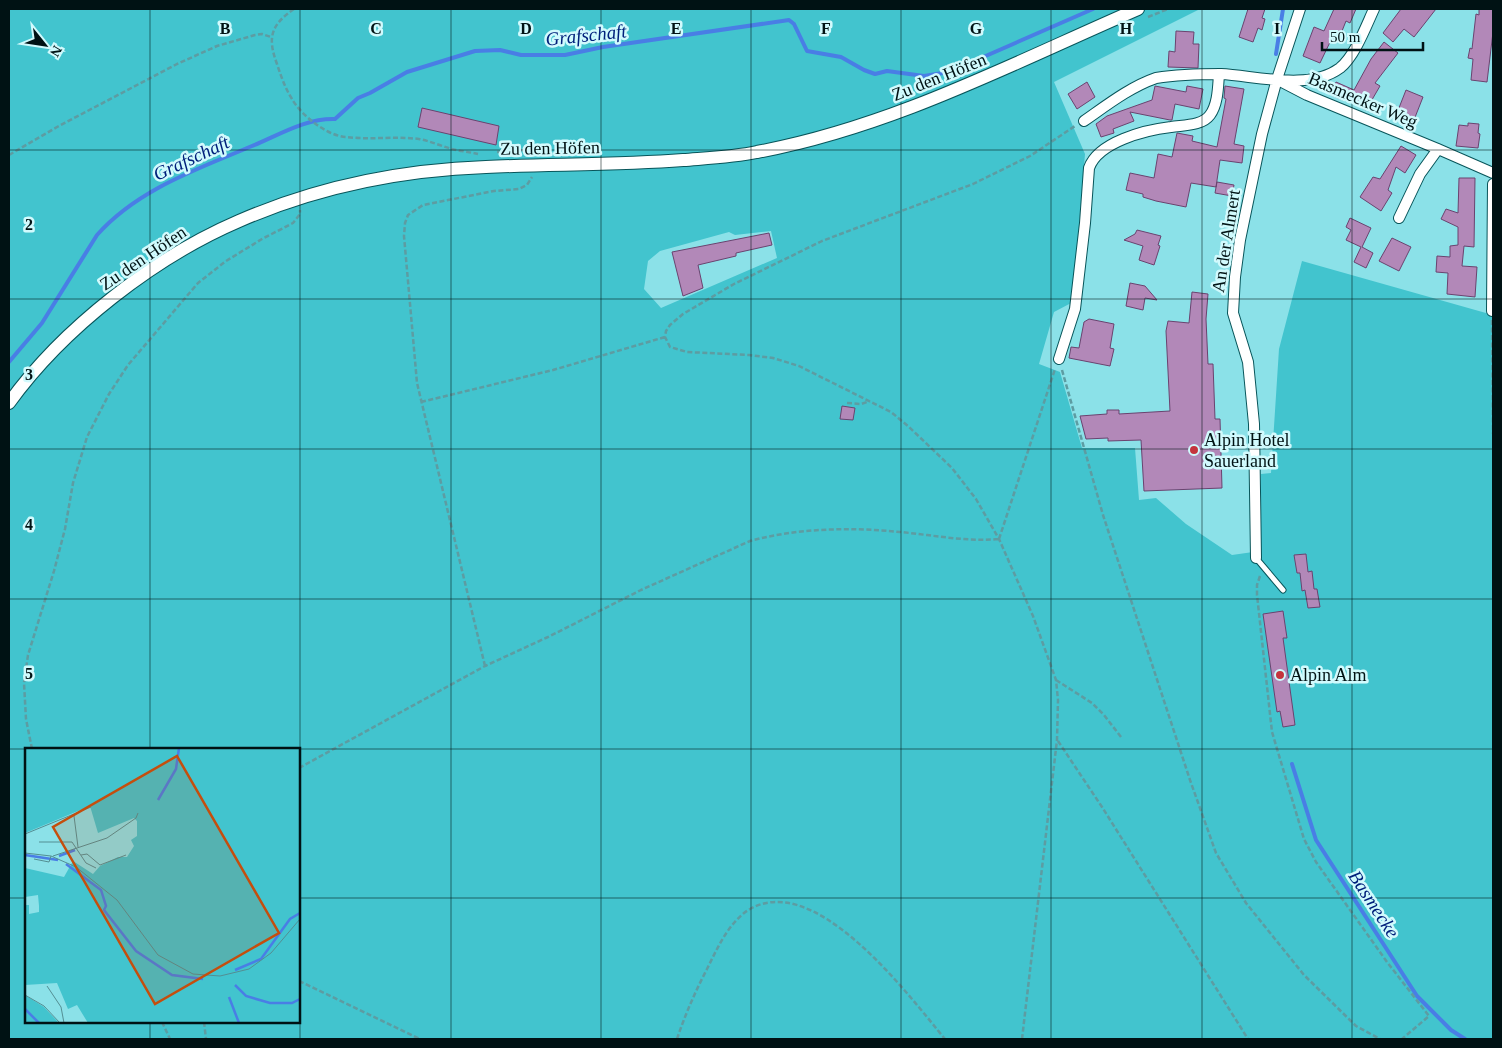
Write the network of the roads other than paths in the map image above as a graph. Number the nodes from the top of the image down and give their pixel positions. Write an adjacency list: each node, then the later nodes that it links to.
1 (1300, 9): 5 (street, An der Almert)
2 (1374, 9): 5 (street)
3 (1142, 13): 13 (street, Zu den Höfen)
4 (1219, 74): 5 (street); 6 (street); 12 (street)
5 (1277, 79): 7 (street, Basmecker Weg); 14 (street, An der Almert)
6 (1084, 120)
7 (1438, 149): 8 (street, Basmecker Weg); 10 (street)
8 (1493, 173)
9 (1493, 184): 11 (street)
10 (1398, 218)
11 (1492, 312)
12 (1059, 359)
13 (9, 403)
14 (1256, 558): 15 (lane)
15 (1283, 590)

